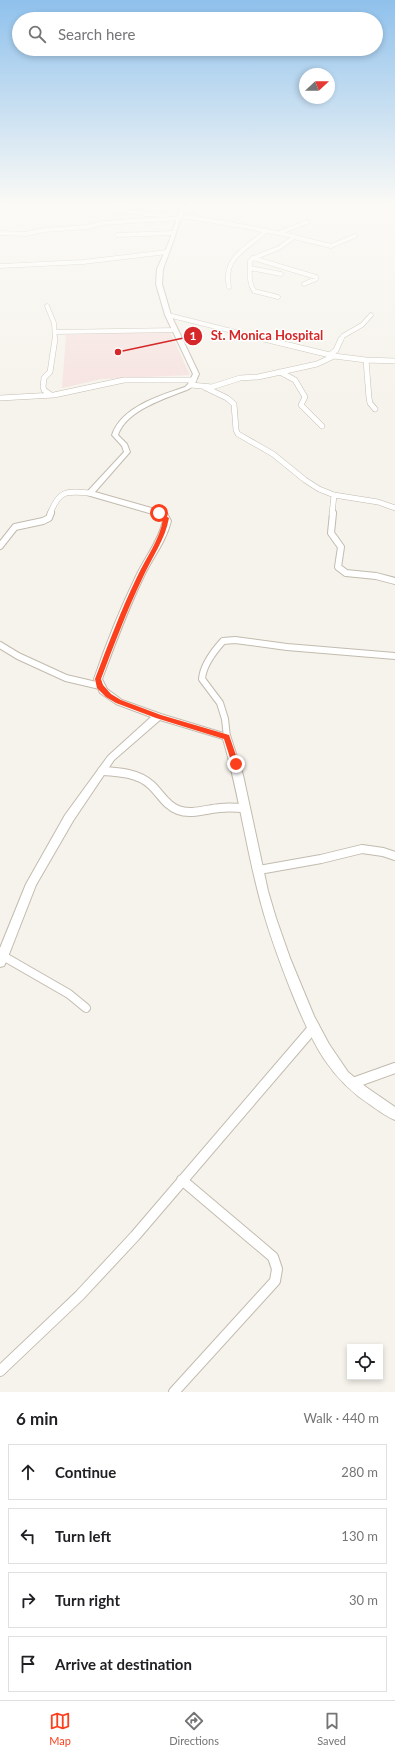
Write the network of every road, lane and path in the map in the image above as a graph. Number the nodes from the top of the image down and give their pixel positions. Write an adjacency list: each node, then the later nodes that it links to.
1 (160, 270): 11 (street)
2 (227, 270): 8 (street)
3 (250, 270): 9 (street)
4 (260, 270): 6 (street)
5 (293, 270): 7 (street)
6 (280, 274)
7 (304, 284)
8 (229, 287)
9 (278, 296)
10 (48, 306): 14 (street)
11 (168, 315): 13 (street); 15 (street)
12 (371, 315): 15 (street)
13 (175, 330): 14 (street); 21 (street)
14 (56, 332): 23 (street)
15 (332, 355): 17 (street); 20 (street)
16 (395, 356): 18 (street)
17 (366, 360): 18 (street); 25 (street)
18 (387, 360): 19 (street)
19 (395, 360)
20 (280, 372): 22 (street); 26 (street)
21 (192, 382): 22 (street); 23 (street); 27 (street)
22 (204, 387): 28 (street)
23 (51, 395): 24 (street)
24 (0, 398)
25 (375, 409)
26 (322, 426)
27 (90, 493): 30 (street); 34 (street)
28 (334, 495): 29 (street); 31 (street)
29 (395, 508)
30 (0, 546)
31 (395, 581)
32 (0, 645): 34 (street)
33 (395, 656): 36 (street)
34 (100, 686): 35 (street)
35 (158, 716): 36 (street); 37 (street)
36 (227, 737): 38 (street)
37 (102, 771): 38 (street); 41 (street)
38 (245, 808): 40 (street)
39 (395, 856): 40 (street)
40 (259, 870): 43 (street)
41 (2, 959): 42 (street)
42 (86, 1008)
43 (314, 1027): 45 (street); 47 (street)
44 (395, 1068): 45 (street)
45 (353, 1083): 46 (street)
46 (395, 1114)
47 (182, 1180): 48 (street); 49 (street)
48 (0, 1371)
49 (174, 1392)

